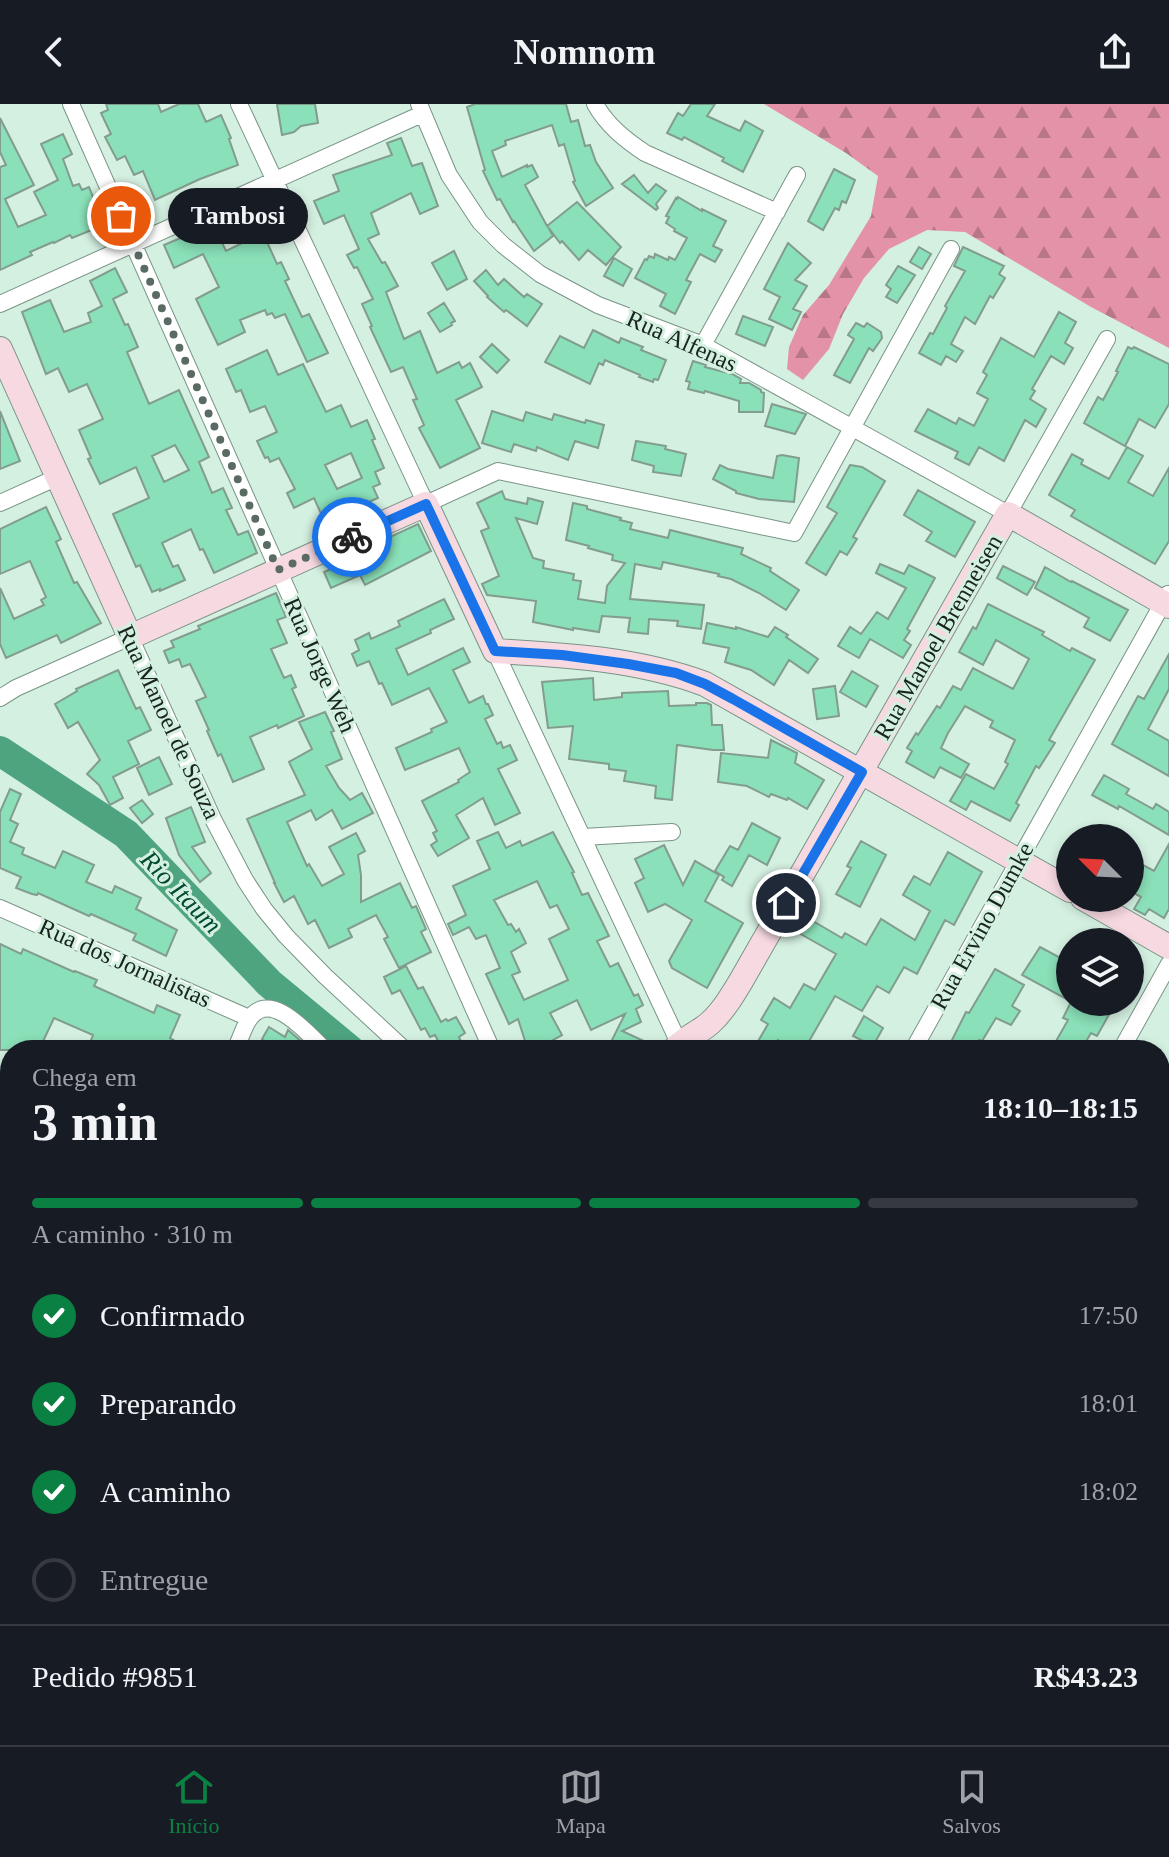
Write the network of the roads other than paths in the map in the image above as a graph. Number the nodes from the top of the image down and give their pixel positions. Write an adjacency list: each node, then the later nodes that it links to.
1 (71, 104): 8 (street, Rua Jorge Weh)
2 (239, 104): 6 (street)
3 (595, 104): 7 (street)
4 (421, 109): 6 (street); 12 (street, Rua Alfenas)
5 (797, 175): 7 (street)
6 (275, 181): 8 (street); 17 (street)
7 (777, 212): 12 (street)
8 (133, 244): 10 (street); 19 (street, Rua Jorge Weh)
9 (951, 249): 14 (street)
10 (0, 304)
11 (1107, 339): 18 (street, Rua Manoel Brenneisen)
12 (703, 345): 14 (street, Rua Alfenas)
13 (0, 349): 15 (street, Rua Manoel de Souza)
14 (853, 427): 17 (street); 18 (street, Rua Alfenas)
15 (58, 477): 16 (street); 21 (street, Rua Manoel de Souza)
16 (0, 503)
17 (426, 504): 19 (street); 22 (street)
18 (1008, 514): 20 (street); 24 (street, Rua Manoel Brenneisen)
19 (278, 570): 21 (street); 37 (street, Rua Jorge Weh)
20 (1167, 601): 27 (street, Rua Ervino Dumke)
21 (130, 637): 23 (street); 36 (street, Rua Manoel de Souza)
22 (495, 651): 24 (street); 26 (street)
23 (0, 698)
24 (862, 772): 27 (street); 39 (street, Rua Manoel Brenneisen)
25 (672, 832): 26 (street)
26 (583, 837): 38 (street)
27 (1019, 861): 28 (street); 40 (street, Rua Ervino Dumke)
28 (1056, 882)
29 (0, 908): 33 (street, Rua dos Jornalistas)
30 (1108, 912): 31 (street)
31 (1169, 947)
32 (1169, 964): 41 (street)
33 (249, 1018): 34 (street); 35 (street)
34 (239, 1040)
35 (314, 1040)
36 (394, 1040)
37 (488, 1040)
38 (680, 1040)
39 (692, 1040)
40 (919, 1040)
41 (1127, 1040)

